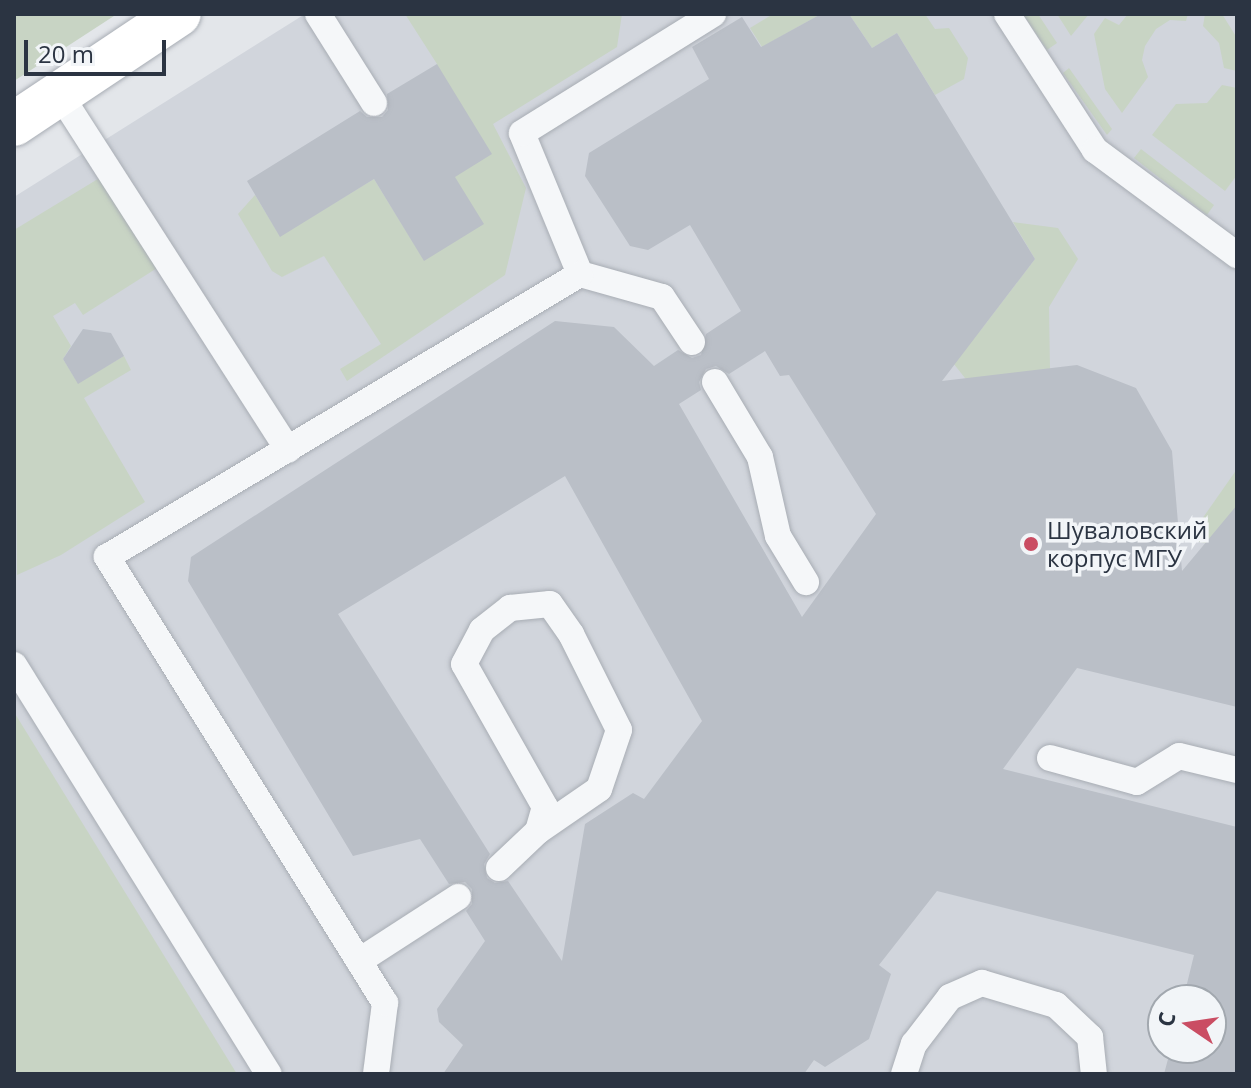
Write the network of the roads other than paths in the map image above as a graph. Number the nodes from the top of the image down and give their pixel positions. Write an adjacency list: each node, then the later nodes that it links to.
1 (179, 14): 5 (street)
2 (318, 14): 6 (lane)
3 (713, 14): 9 (lane)
4 (1007, 14): 8 (lane)
5 (59, 93): 7 (street); 12 (lane)
6 (374, 103)
7 (14, 124)
8 (1237, 255)
9 (580, 274): 10 (lane); 12 (lane)
10 (692, 342)
11 (715, 382): 13 (lane)
12 (288, 450): 20 (lane)
13 (806, 582)
14 (14, 665): 21 (lane)
15 (1050, 758): 16 (lane)
16 (1237, 770)
17 (538, 831): 17 (lane); 18 (lane)
18 (499, 868)
19 (458, 897): 20 (lane)
20 (359, 961): 22 (lane)
21 (269, 1074)
22 (376, 1074)
23 (904, 1074): 24 (lane)
24 (1094, 1074)

